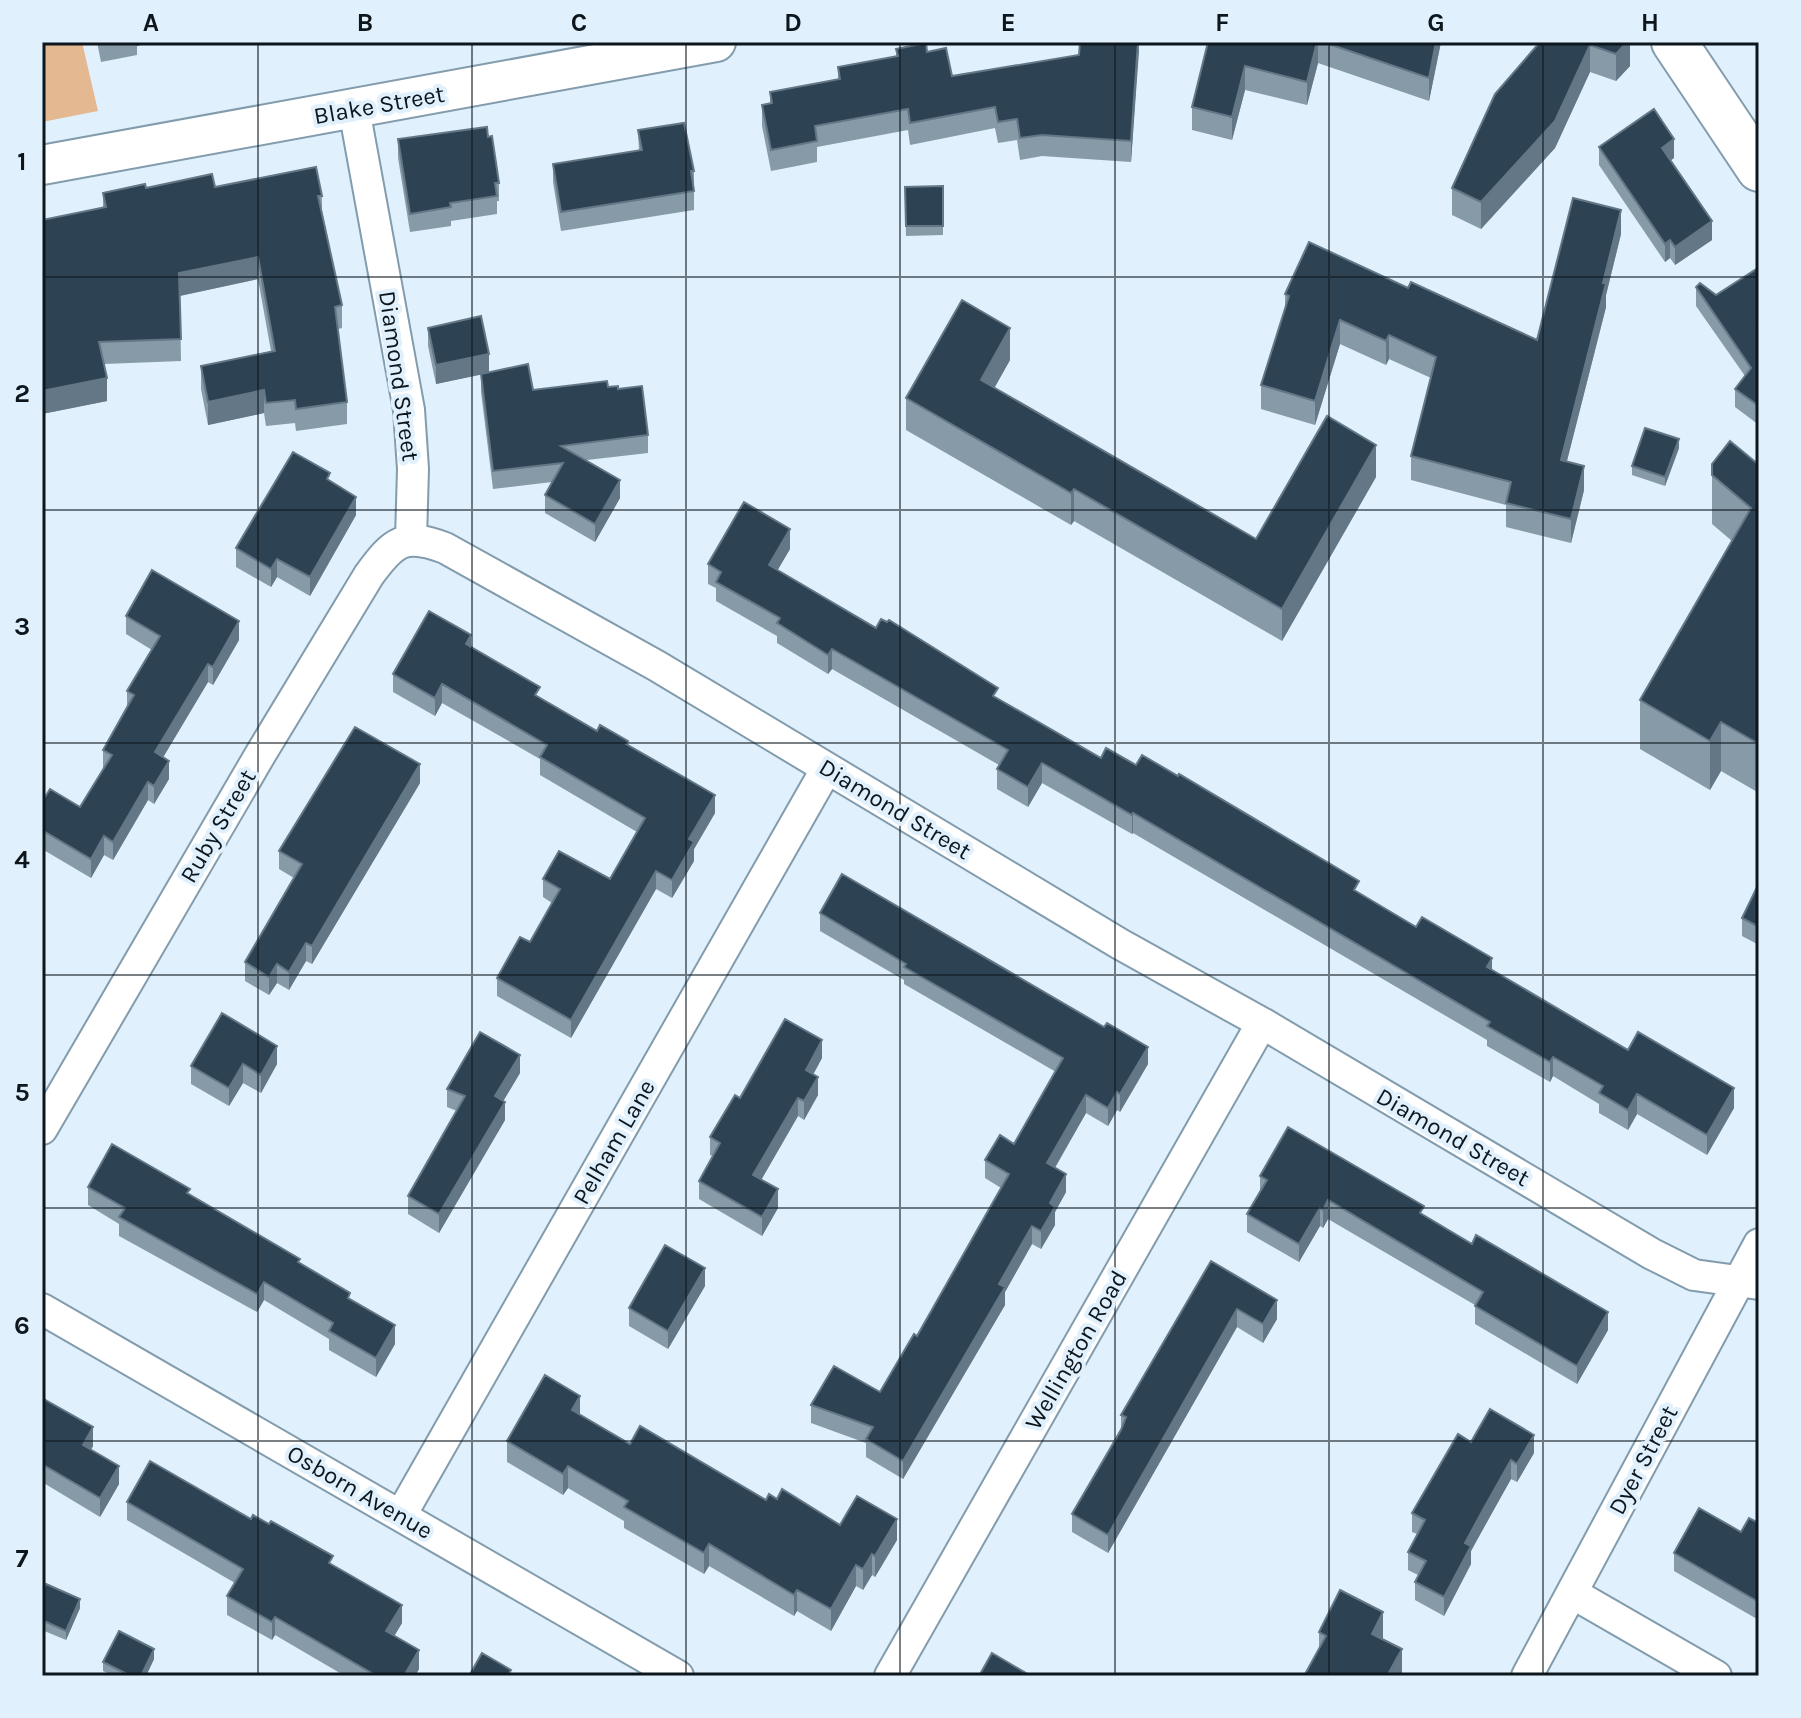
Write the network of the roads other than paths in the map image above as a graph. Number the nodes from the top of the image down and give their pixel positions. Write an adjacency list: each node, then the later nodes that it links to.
1 (716, 42): 3 (street, Blake Street)
2 (1674, 42): 6 (main road)
3 (656, 47): 4 (street, Blake Street)
4 (354, 109): 5 (street, Blake Street); 7 (street, Diamond Street)
5 (42, 165)
6 (1759, 169)
7 (411, 539): 8 (street, Diamond Street); 10 (street, Ruby Street)
8 (827, 768): 9 (street, Diamond Street); 14 (street, Pelham Lane)
9 (1262, 1023): 12 (street, Diamond Street); 17 (street, Wellington Road)
10 (42, 1129)
11 (1759, 1244): 12 (street, Dyer Street)
12 (1749, 1282): 15 (street, Dyer Street)
13 (42, 1309): 14 (street, Osborn Avenue)
14 (401, 1515): 16 (street, Osborn Avenue)
15 (1572, 1593): 18 (street, Dyer Street); 19 (street)
16 (662, 1672)
17 (890, 1676)
18 (1527, 1676)
19 (1716, 1676)

